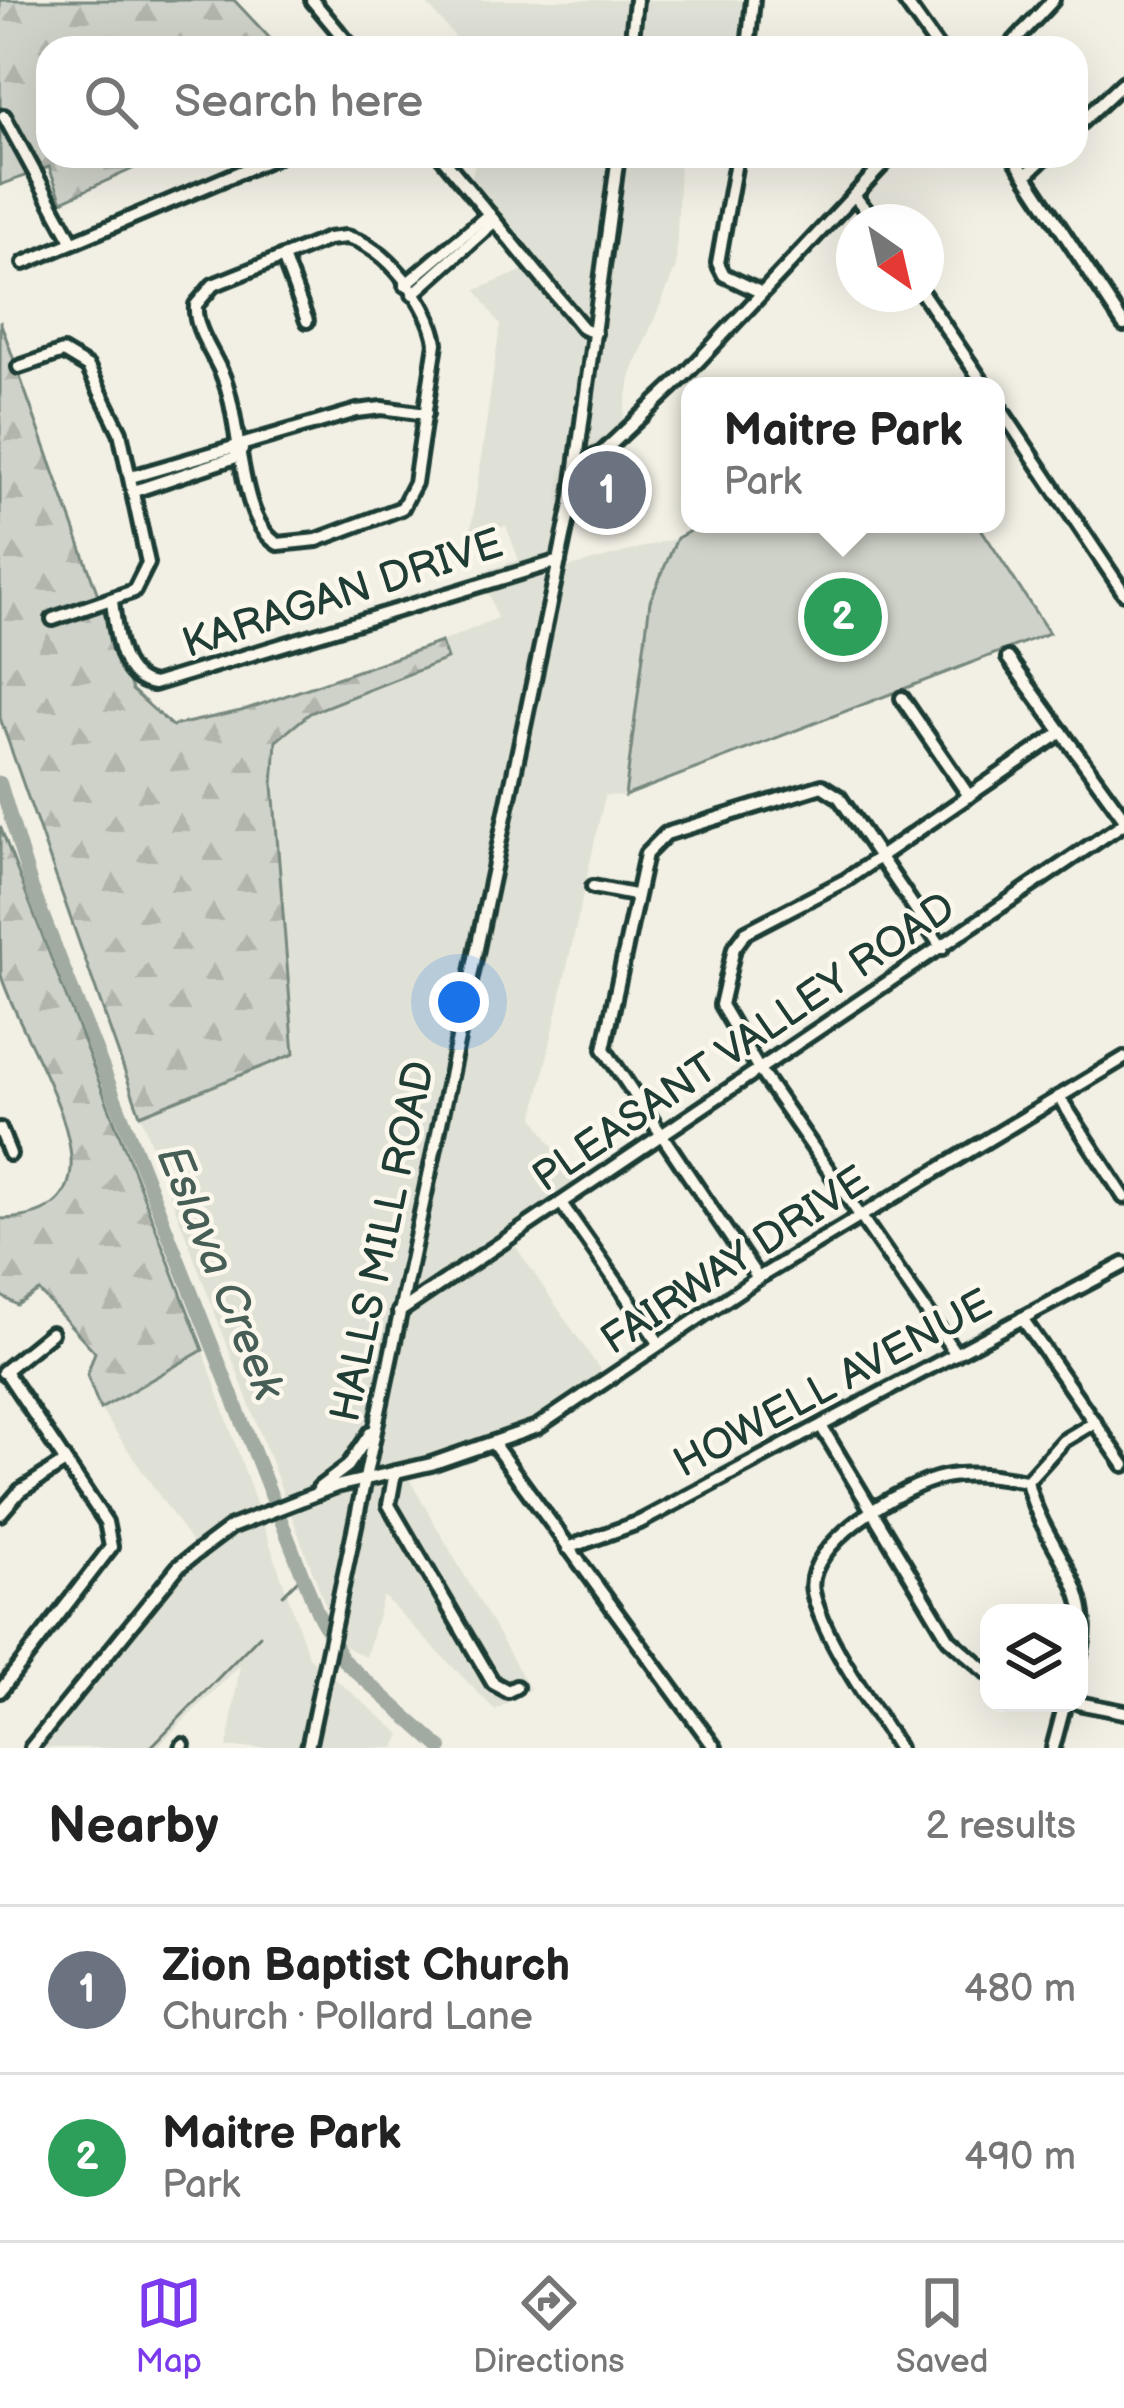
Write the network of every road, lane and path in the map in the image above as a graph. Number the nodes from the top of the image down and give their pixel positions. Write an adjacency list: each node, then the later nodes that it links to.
1 (312, 0): 6 (street)
2 (636, 0): 7 (street)
3 (753, 0): 8 (street)
4 (904, 0): 9 (street)
5 (1053, 0): 10 (street)
6 (342, 36)
7 (632, 36)
8 (749, 36)
9 (930, 36)
10 (1019, 36)
11 (1124, 82): 13 (street)
12 (4, 116): 25 (street)
13 (1088, 116)
14 (249, 168): 25 (street)
15 (451, 168): 24 (street)
16 (617, 168): 33 (street, HALLS MILL ROAD)
17 (734, 168): 29 (street)
18 (880, 168): 22 (street)
19 (1021, 168): 21 (street)
20 (1033, 168): 21 (street)
21 (1026, 175): 32 (street)
22 (854, 195): 23 (street); 29 (street)
23 (861, 204)
24 (492, 218): 28 (street); 33 (street)
25 (72, 242): 27 (street)
26 (283, 256): 28 (street); 31 (street); 38 (street)
27 (24, 263)
28 (409, 289): 36 (street)
29 (760, 292): 40 (street)
30 (935, 312): 35 (street)
31 (307, 321)
32 (1124, 325)
33 (595, 333): 40 (street, HALLS MILL ROAD)
34 (19, 367): 41 (street)
35 (979, 377)
36 (426, 413): 38 (street); 38 (street)
37 (1005, 415): 44 (street)
38 (242, 449): 39 (street)
39 (191, 465): 41 (street); 42 (street)
40 (577, 465): 43 (street, HALLS MILL ROAD)
41 (131, 477): 42 (street)
42 (134, 491): 45 (street)
43 (559, 561): 45 (street, KARAGAN DRIVE); 67 (street, HALLS MILL ROAD)
44 (1124, 593)
45 (112, 601): 46 (street)
46 (53, 619)
47 (1008, 658): 49 (street)
48 (902, 698): 50 (street)
49 (1062, 732): 50 (street); 51 (street)
50 (969, 796): 52 (street)
51 (1124, 820): 55 (street, PLEASANT VALLEY ROAD)
52 (880, 857): 54 (street); 55 (street); 57 (street)
53 (593, 887): 54 (street)
54 (634, 895): 60 (street)
55 (942, 948): 57 (street, PLEASANT VALLEY ROAD)
56 (1124, 1058): 58 (street, FAIRWAY DRIVE)
57 (760, 1070): 60 (street, PLEASANT VALLEY ROAD); 64 (street)
58 (1059, 1097): 62 (street); 64 (street, FAIRWAY DRIVE)
59 (0, 1129): 61 (street)
60 (660, 1136): 63 (street, PLEASANT VALLEY ROAD); 66 (street)
61 (10, 1154)
62 (1124, 1197)
63 (561, 1203): 67 (street, PLEASANT VALLEY ROAD); 70 (street)
64 (862, 1215): 66 (street, FAIRWAY DRIVE); 71 (street)
65 (1124, 1264): 68 (street, HOWELL AVENUE)
66 (758, 1278): 70 (street, FAIRWAY DRIVE)
67 (398, 1312): 74 (street, HALLS MILL ROAD)
68 (1022, 1318): 71 (street, HOWELL AVENUE); 73 (street)
69 (51, 1333): 72 (street)
70 (659, 1343): 76 (street, FAIRWAY DRIVE)
71 (956, 1354): 75 (street, HOWELL AVENUE)
72 (2, 1372): 77 (street)
73 (1095, 1422): 78 (street); 81 (street)
74 (376, 1424): 80 (street, HALLS MILL ROAD); 82 (street)
75 (820, 1426): 85 (street); 86 (street, HOWELL AVENUE)
76 (495, 1446): 79 (street, FAIRWAY DRIVE); 86 (street)
77 (65, 1462): 83 (street); 90 (street)
78 (1124, 1465)
79 (395, 1472): 80 (street, FAIRWAY DRIVE); 89 (street)
80 (365, 1480): 82 (street, HALLS MILL ROAD); 95 (street)
81 (1027, 1481): 85 (street); 87 (street)
82 (302, 1499): 94 (street, HALLS MILL ROAD)
83 (6, 1502): 84 (street)
84 (0, 1514)
85 (874, 1514): 88 (street); 97 (street)
86 (568, 1548): 96 (street)
87 (1084, 1604)
88 (980, 1665)
89 (516, 1687)
90 (0, 1690)
91 (1088, 1705): 93 (street)
92 (1063, 1712): 98 (street)
93 (1124, 1712)
94 (31, 1748)
95 (308, 1748)
96 (715, 1748)
97 (898, 1748)
98 (1053, 1748)

